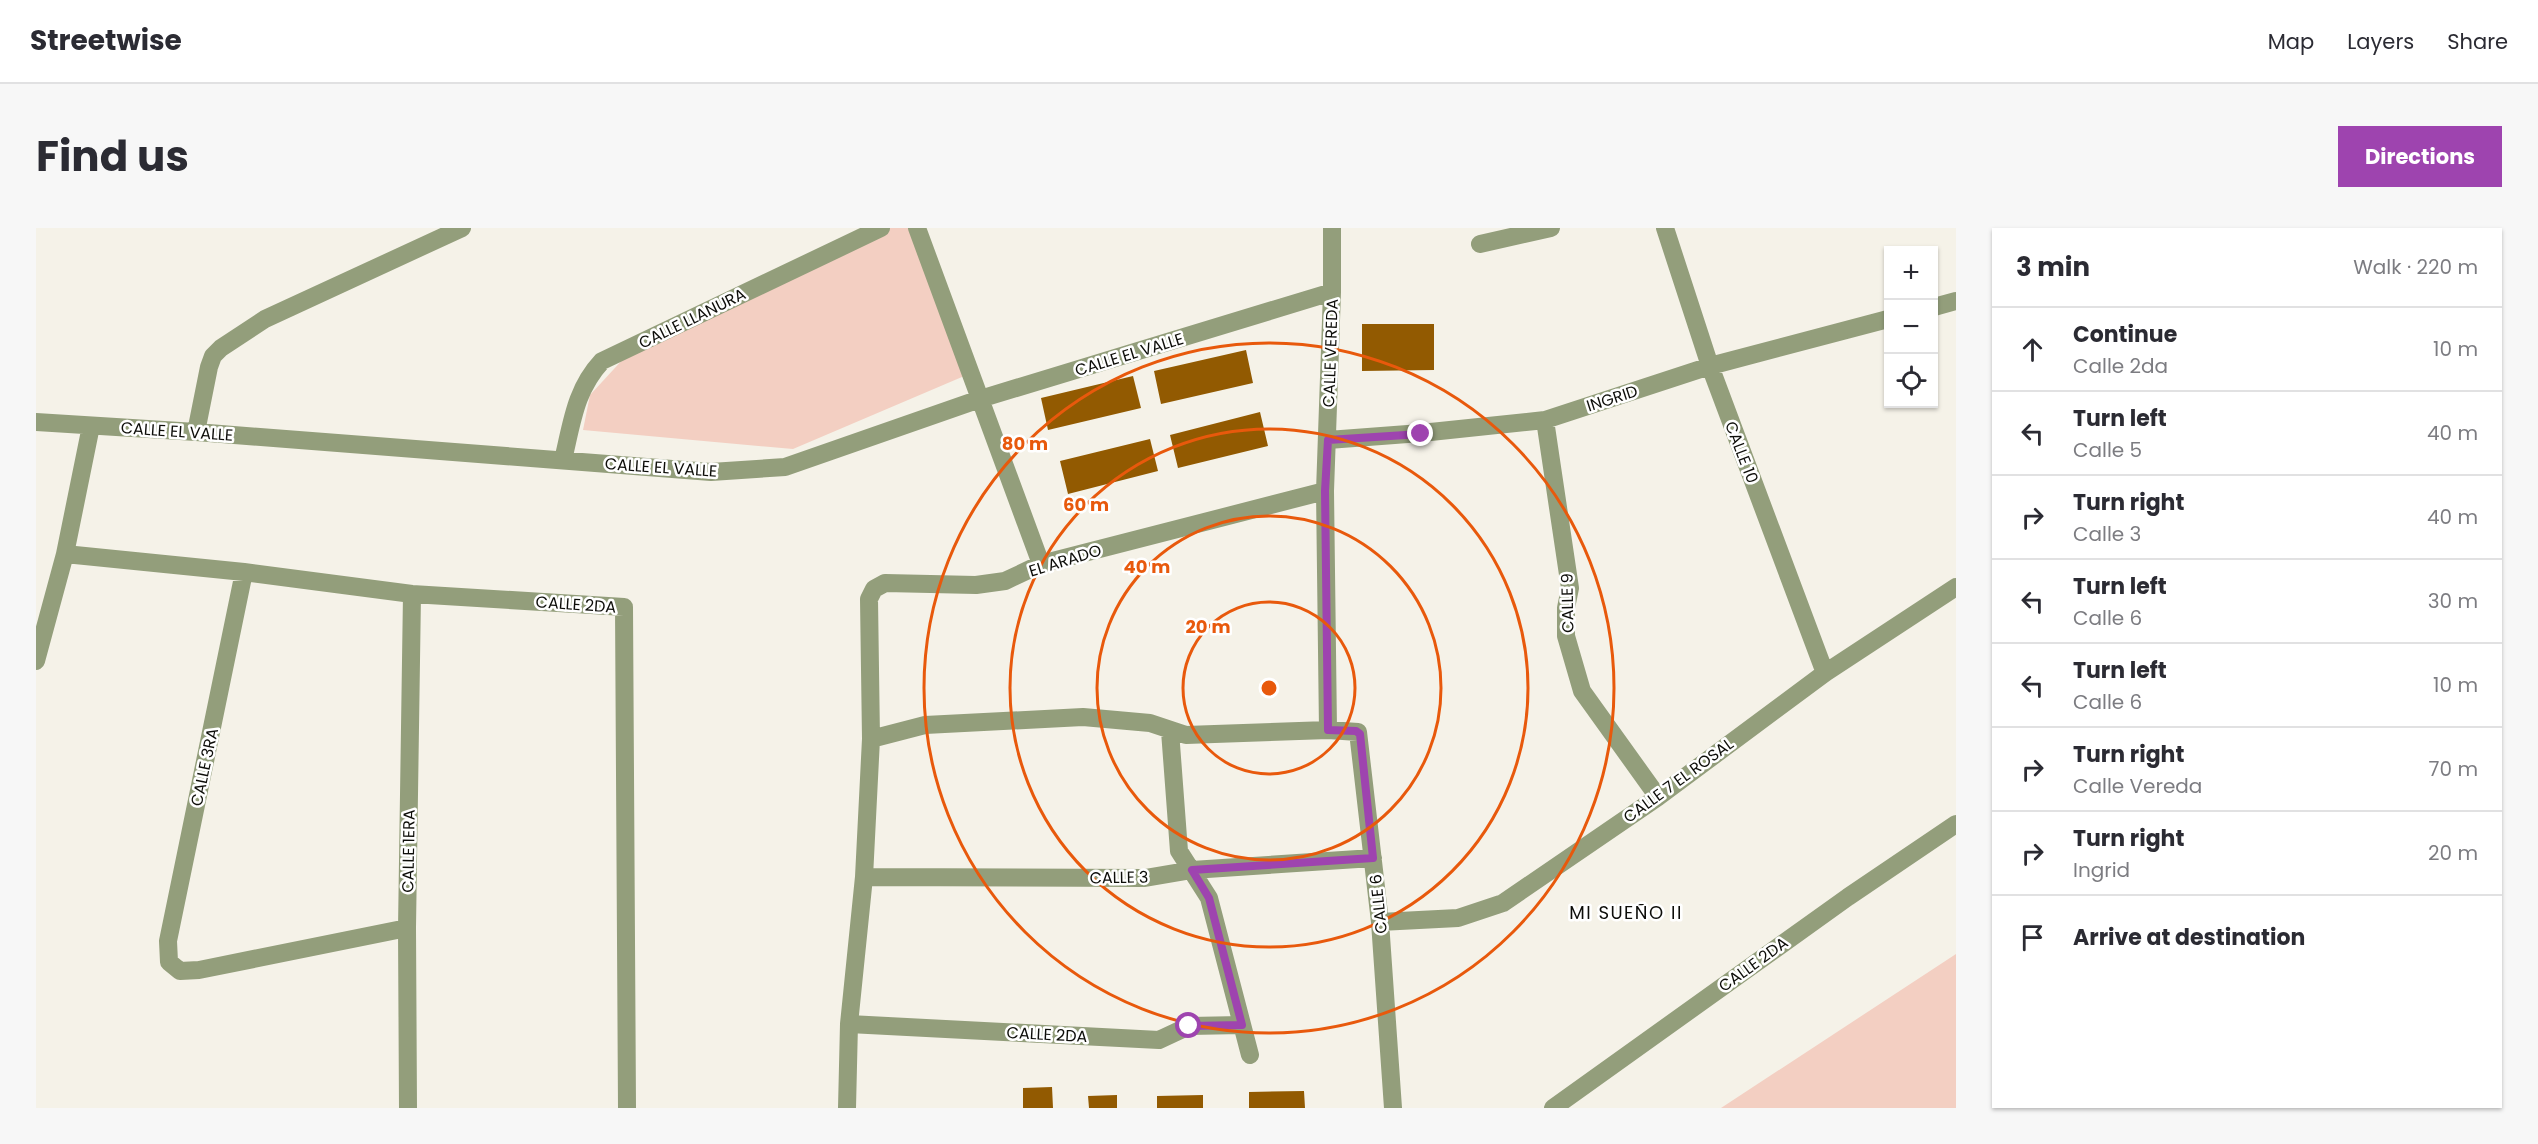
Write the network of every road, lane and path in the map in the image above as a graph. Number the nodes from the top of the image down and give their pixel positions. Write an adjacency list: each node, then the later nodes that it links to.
1 (462, 228): 17 (street)
2 (881, 228): 19 (street, CALLE LLANURA)
3 (917, 228): 13 (street)
4 (1332, 228): 8 (street, CALLE VEREDA)
5 (1551, 228): 7 (street)
6 (1665, 228): 12 (street, CALLE 10)
7 (1480, 244)
8 (1332, 292): 13 (street, CALLE EL VALLE); 18 (street, CALLE VEREDA)
9 (1956, 301): 10 (street)
10 (1938, 306)
11 (1884, 320): 12 (street, INGRID)
12 (1710, 366): 14 (street, INGRID); 27 (street, CALLE 10)
13 (980, 399): 19 (street, CALLE EL VALLE); 22 (street)
14 (1545, 420): 18 (street, INGRID); 31 (street, CALLE 9)
15 (36, 422): 16 (street, CALLE EL VALLE)
16 (91, 426): 17 (street, CALLE EL VALLE); 21 (street)
17 (196, 432): 19 (street, CALLE EL VALLE)
18 (1328, 440): 20 (street, CALLE VEREDA)
19 (563, 460)
20 (1325, 491): 22 (street, EL ARADO); 28 (street, CALLE VEREDA)
21 (65, 554): 23 (street, CALLE 2DA); 26 (street)
22 (1041, 564): 30 (street, EL ARADO)
23 (244, 572): 25 (street, CALLE 2DA); 37 (street, CALLE 3RA)
24 (1956, 587): 27 (street, CALLE 7 EL ROSAL)
25 (412, 594): 37 (street, CALLE 1ERA); 42 (street, CALLE 2DA)
26 (36, 661)
27 (1825, 673): 31 (street, CALLE 7 EL ROSAL)
28 (1328, 730): 29 (street); 33 (street, CALLE 6)
29 (1170, 731): 30 (street); 34 (street)
30 (871, 739): 35 (street)
31 (1658, 796): 36 (street, CALLE 7 EL ROSAL)
32 (1956, 824): 45 (street, CALLE 2DA)
33 (1373, 858): 34 (street, CALLE 3); 36 (street, CALLE 6)
34 (1192, 870): 35 (street, CALLE 3); 39 (street)
35 (864, 877): 38 (street)
36 (1380, 922): 44 (street, CALLE 6)
37 (406, 928): 41 (street, CALLE 1ERA)
38 (849, 1024): 39 (street, CALLE 2DA); 43 (street)
39 (1242, 1025): 40 (street)
40 (1250, 1055)
41 (408, 1108)
42 (627, 1108)
43 (847, 1108)
44 (1393, 1108)
45 (1553, 1108)

